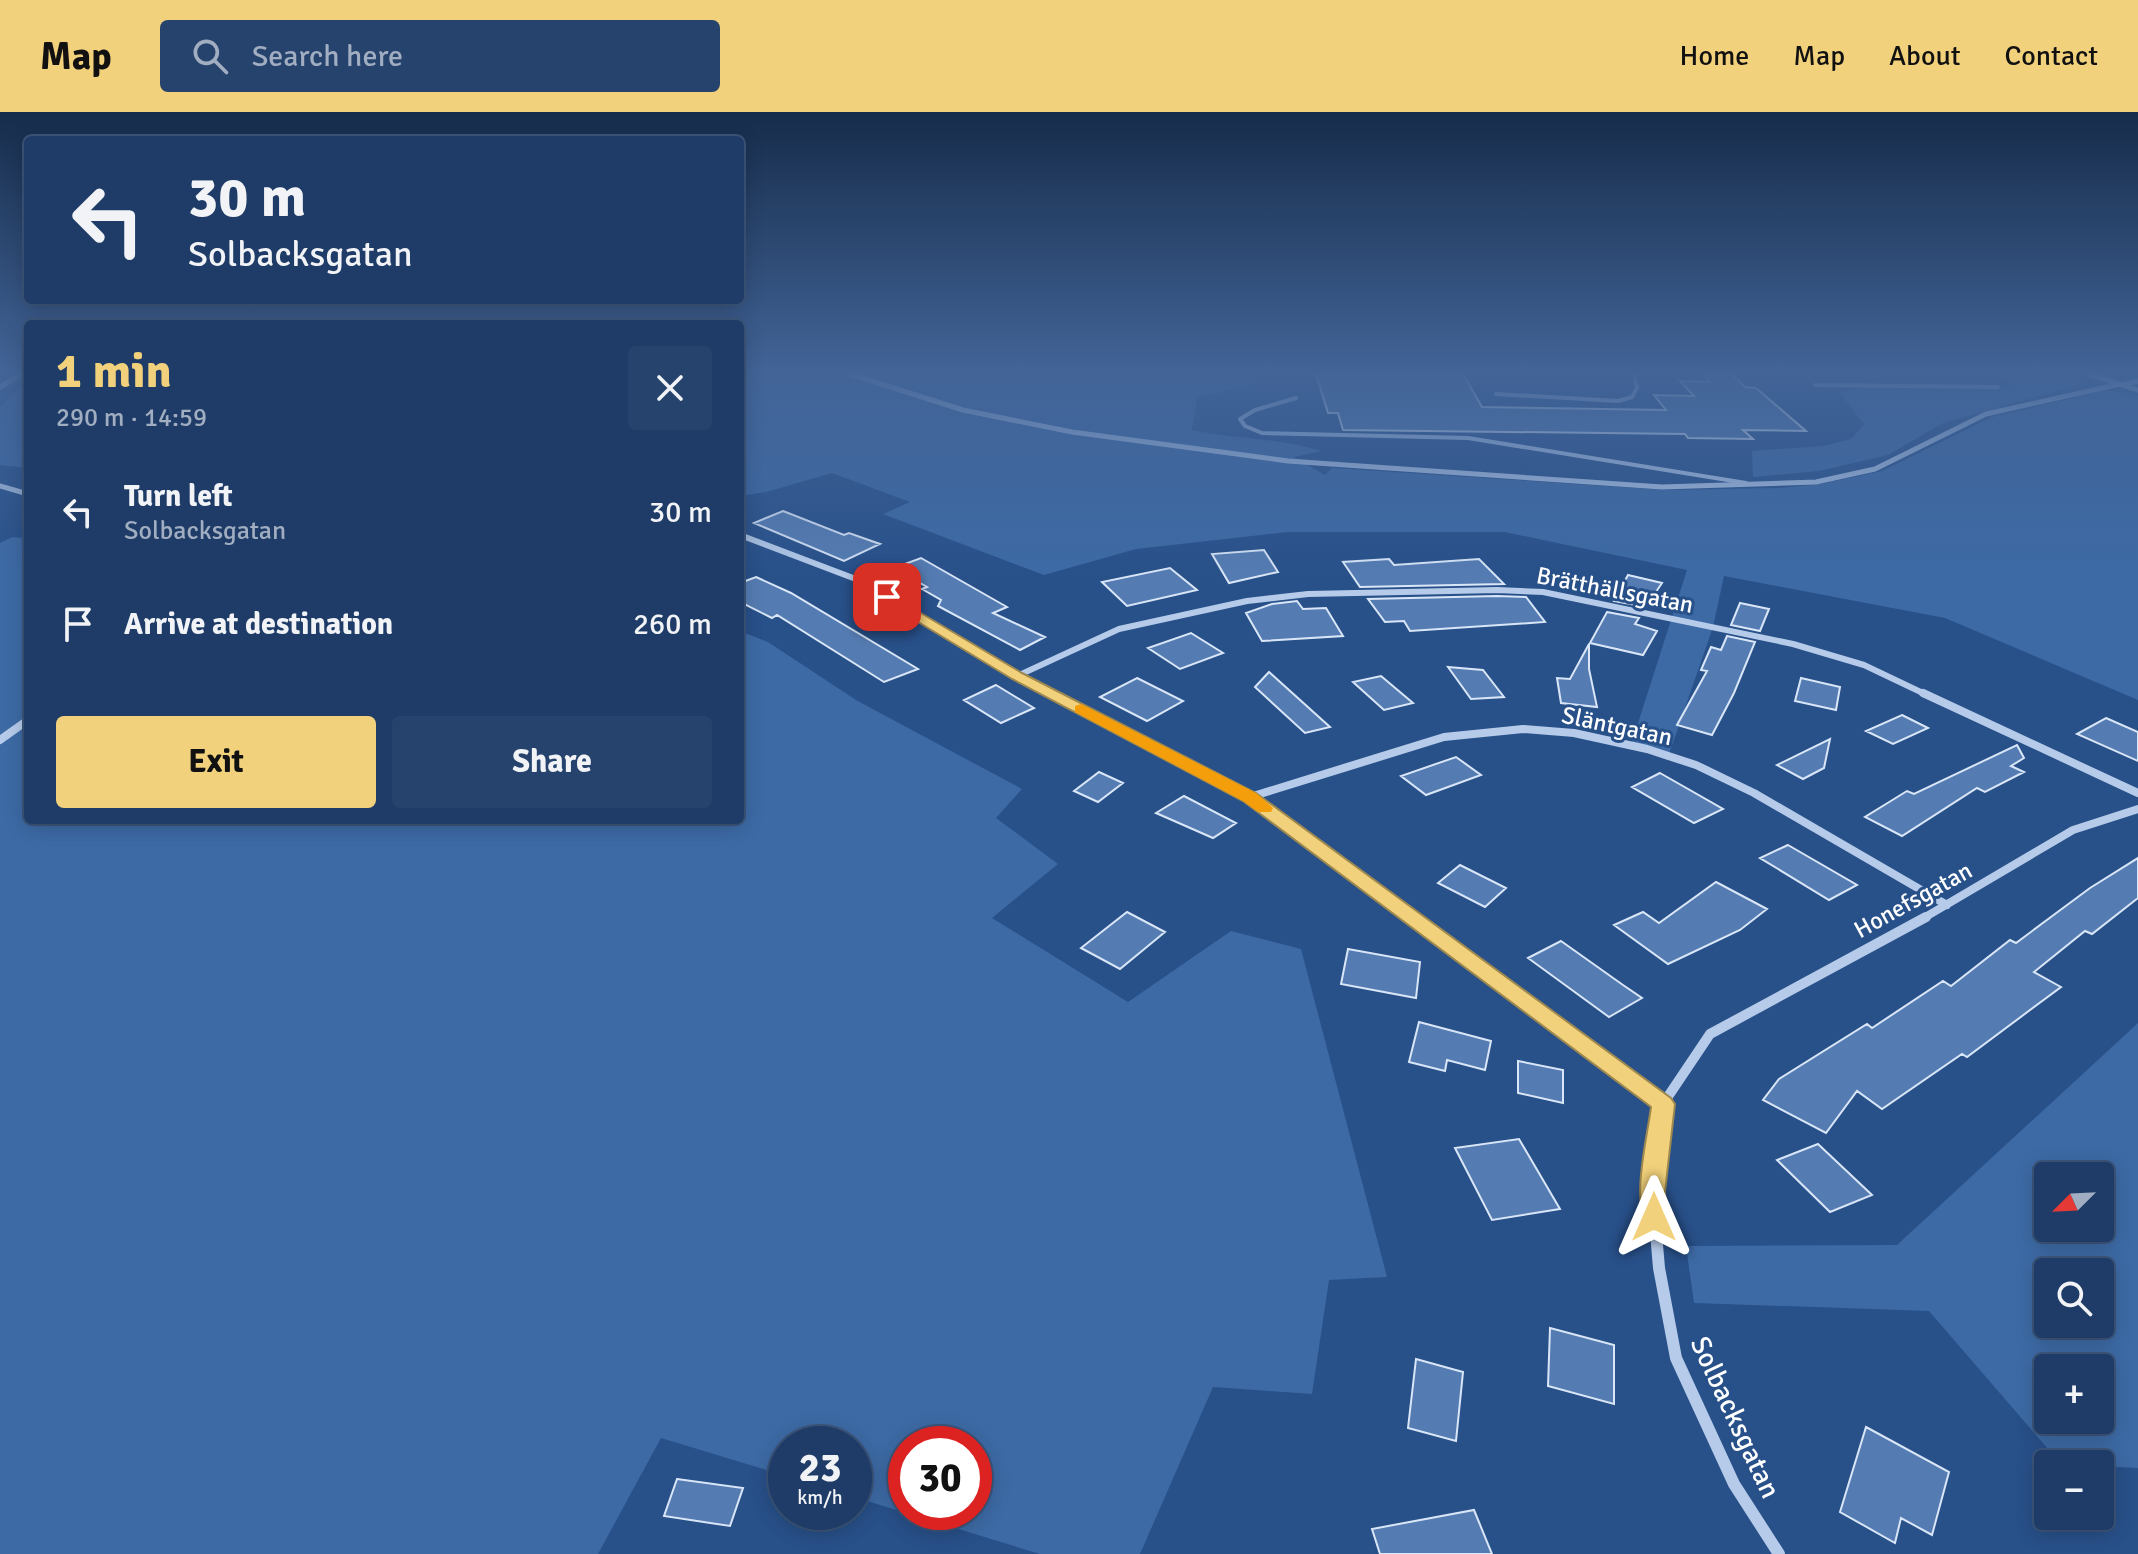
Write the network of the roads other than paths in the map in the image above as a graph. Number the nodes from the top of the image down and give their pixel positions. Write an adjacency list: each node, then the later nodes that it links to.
1 (1141, 441): 4 (street)
2 (1488, 441): 4 (lane)
3 (1931, 441): 4 (street)
4 (1758, 485)
5 (0, 486): 6 (street)
6 (24, 493)
7 (744, 537): 8 (street)
8 (1017, 676): 11 (street, Brätthällsgatan); 12 (street)
9 (24, 723): 10 (street)
10 (0, 740)
11 (2138, 793)
12 (1250, 797): 14 (street, Släntgatan); 16 (street)
13 (2138, 809): 14 (street, Honefsgatan)
14 (1947, 905): 15 (street, Honefsgatan)
15 (1710, 1034): 16 (street, Solbacksgatan)
16 (1663, 1104): 17 (street, Solbacksgatan)
17 (1779, 1554)

